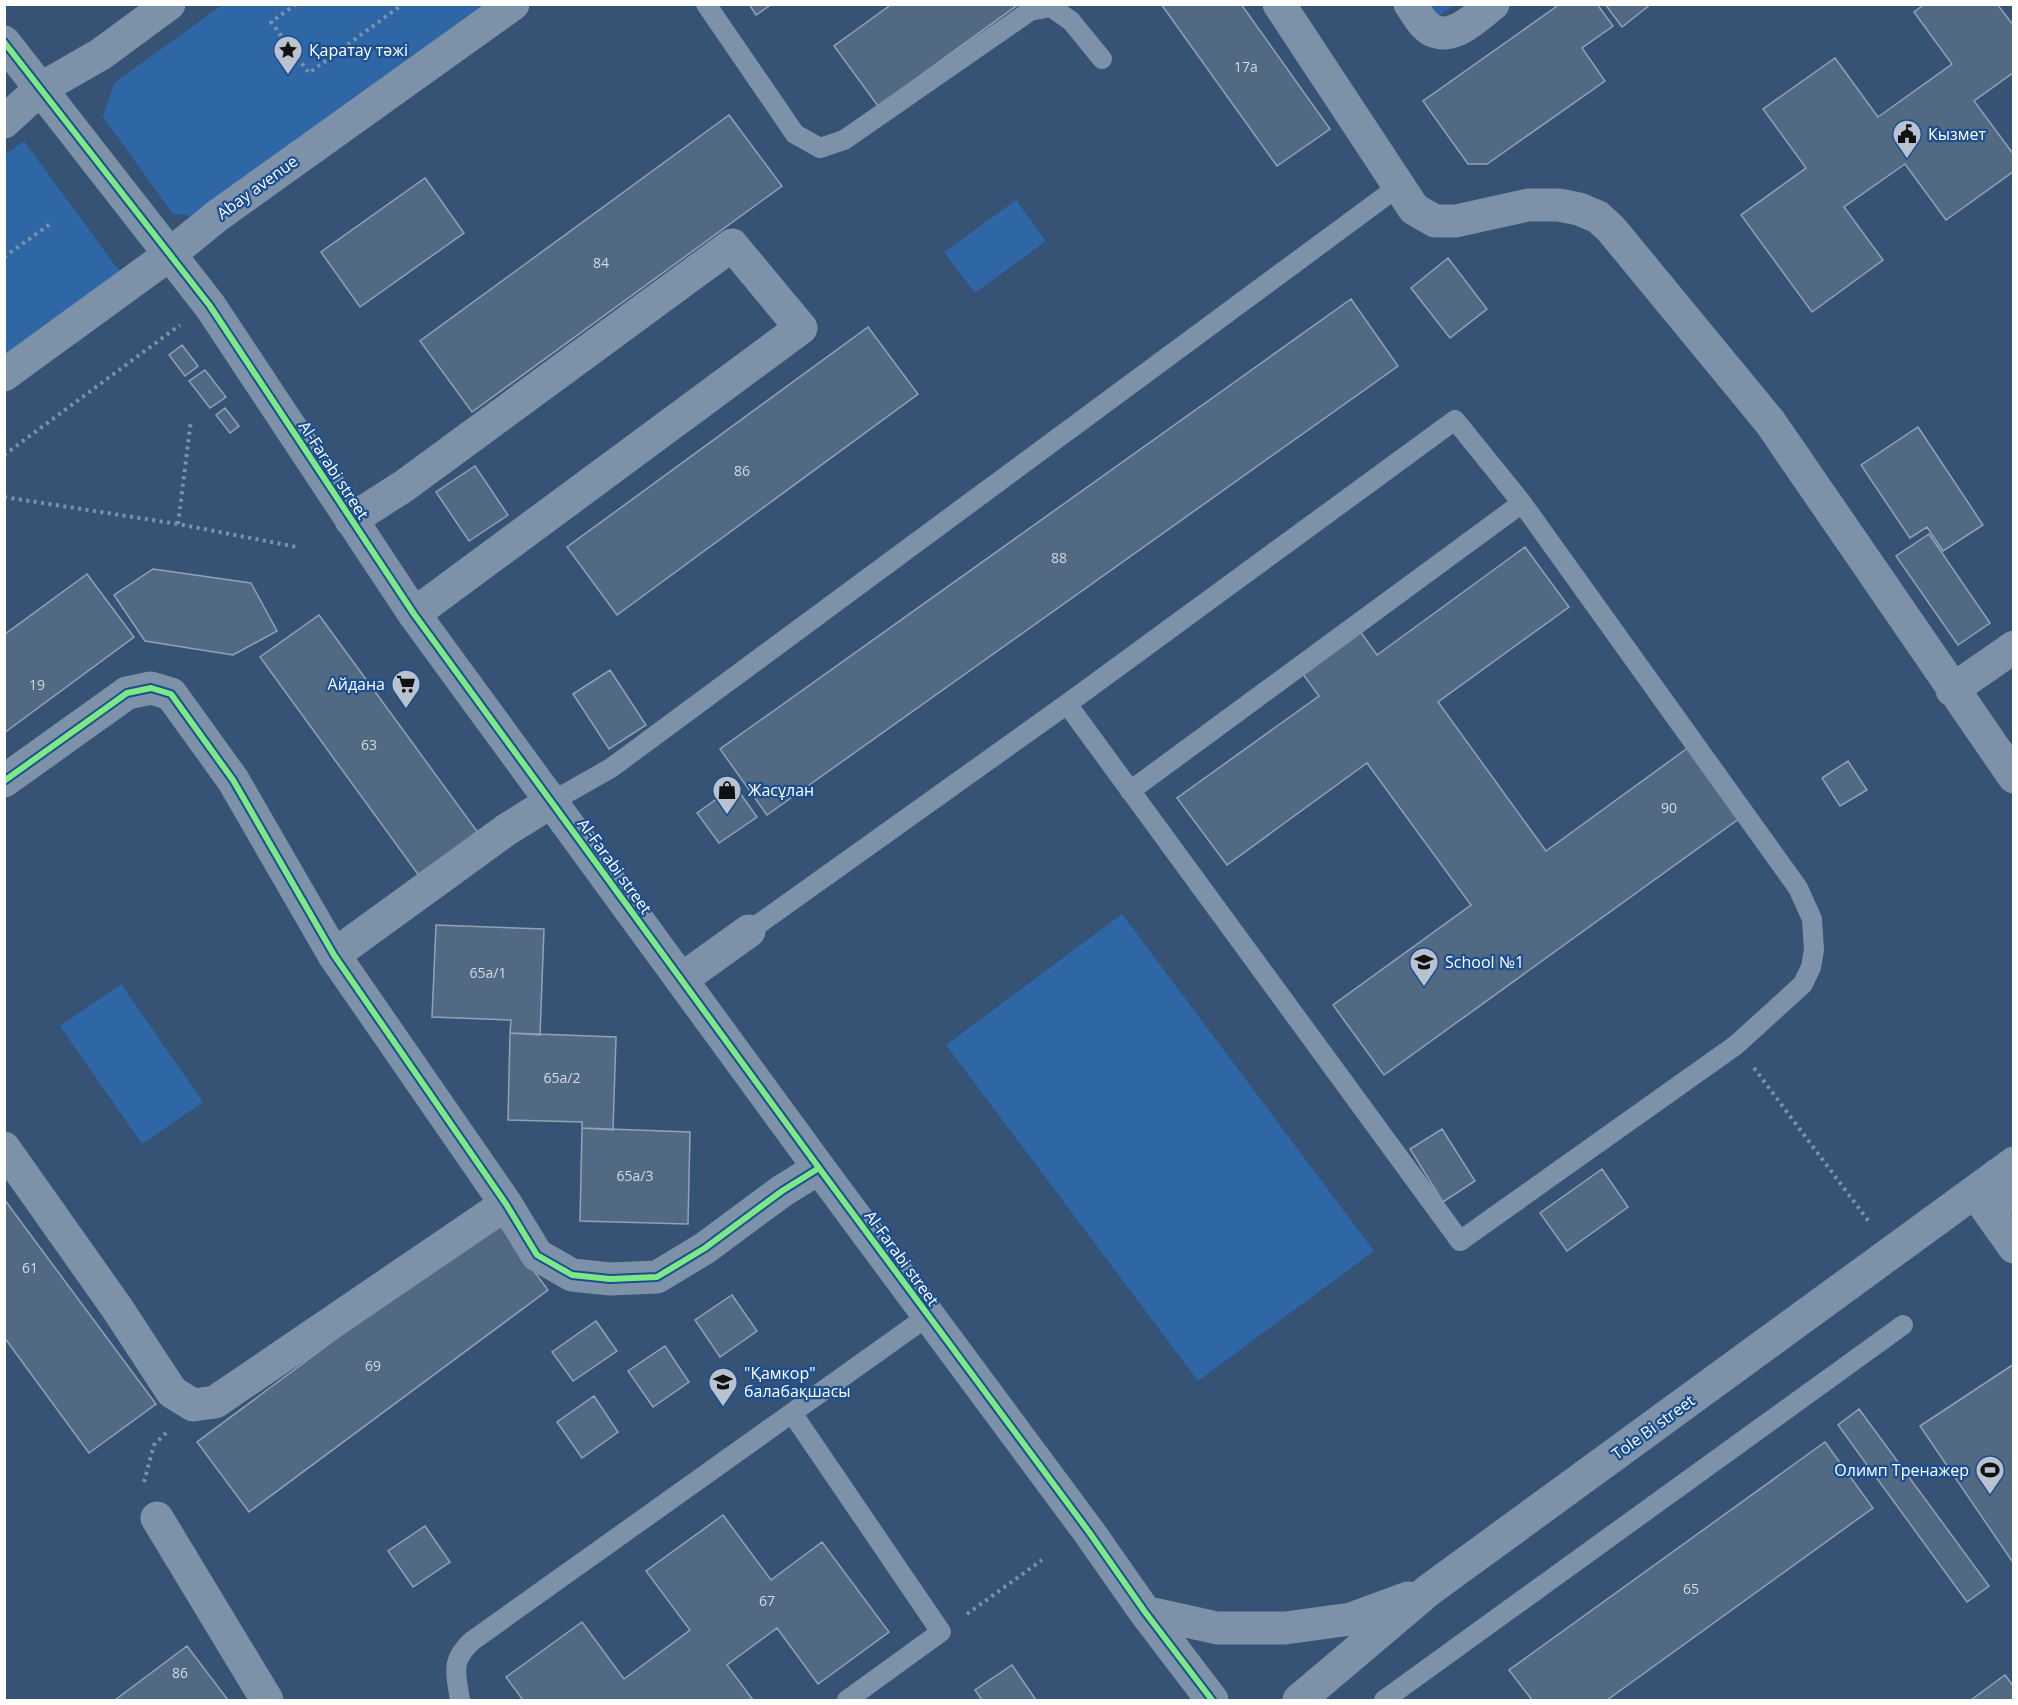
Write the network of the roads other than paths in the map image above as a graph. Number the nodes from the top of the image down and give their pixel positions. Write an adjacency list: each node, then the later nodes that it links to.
1 (170, 4): 9 (street)
2 (513, 4): 12 (street, Abay avenue)
3 (706, 4): 8 (lane)
4 (1279, 4): 11 (street)
5 (1410, 4): 6 (street)
6 (1493, 4)
7 (4, 42): 9 (street, Al-Farabi street)
8 (1102, 59)
9 (39, 88): 10 (street); 12 (street, Al-Farabi street)
10 (4, 122)
11 (1399, 186): 18 (street); 23 (lane)
12 (169, 255): 13 (street, Abay avenue); 15 (street, Al-Farabi street)
13 (4, 375)
14 (1522, 502): 19 (lane); 22 (lane); 22 (lane)
15 (351, 520): 16 (street, Al-Farabi street); 16 (street)
16 (414, 614): 23 (street, Al-Farabi street)
17 (2013, 646): 18 (street)
18 (1952, 690): 20 (street)
19 (1067, 704): 22 (lane); 24 (lane)
20 (2013, 777)
21 (4, 781): 25 (street)
22 (1130, 791)
23 (551, 802): 25 (street); 26 (street, Al-Farabi street)
24 (748, 931): 26 (street)
25 (334, 955): 30 (street)
26 (682, 979): 28 (street, Al-Farabi street)
27 (4, 1148): 30 (street)
28 (819, 1168): 30 (street); 32 (street, Al-Farabi street)
29 (2000, 1182): 31 (street); 36 (street, Tole Bi street)
30 (506, 1204)
31 (2013, 1247)
32 (928, 1316): 34 (lane); 37 (street, Al-Farabi street)
33 (1903, 1325): 43 (lane)
34 (792, 1413): 39 (lane); 40 (lane)
35 (157, 1518): 38 (street)
36 (1429, 1590): 37 (street); 42 (street, Tole Bi street)
37 (1144, 1612): 41 (street, Al-Farabi street)
38 (267, 1701)
39 (460, 1701)
40 (847, 1701)
41 (1212, 1701)
42 (1299, 1701)
43 (1384, 1701)

